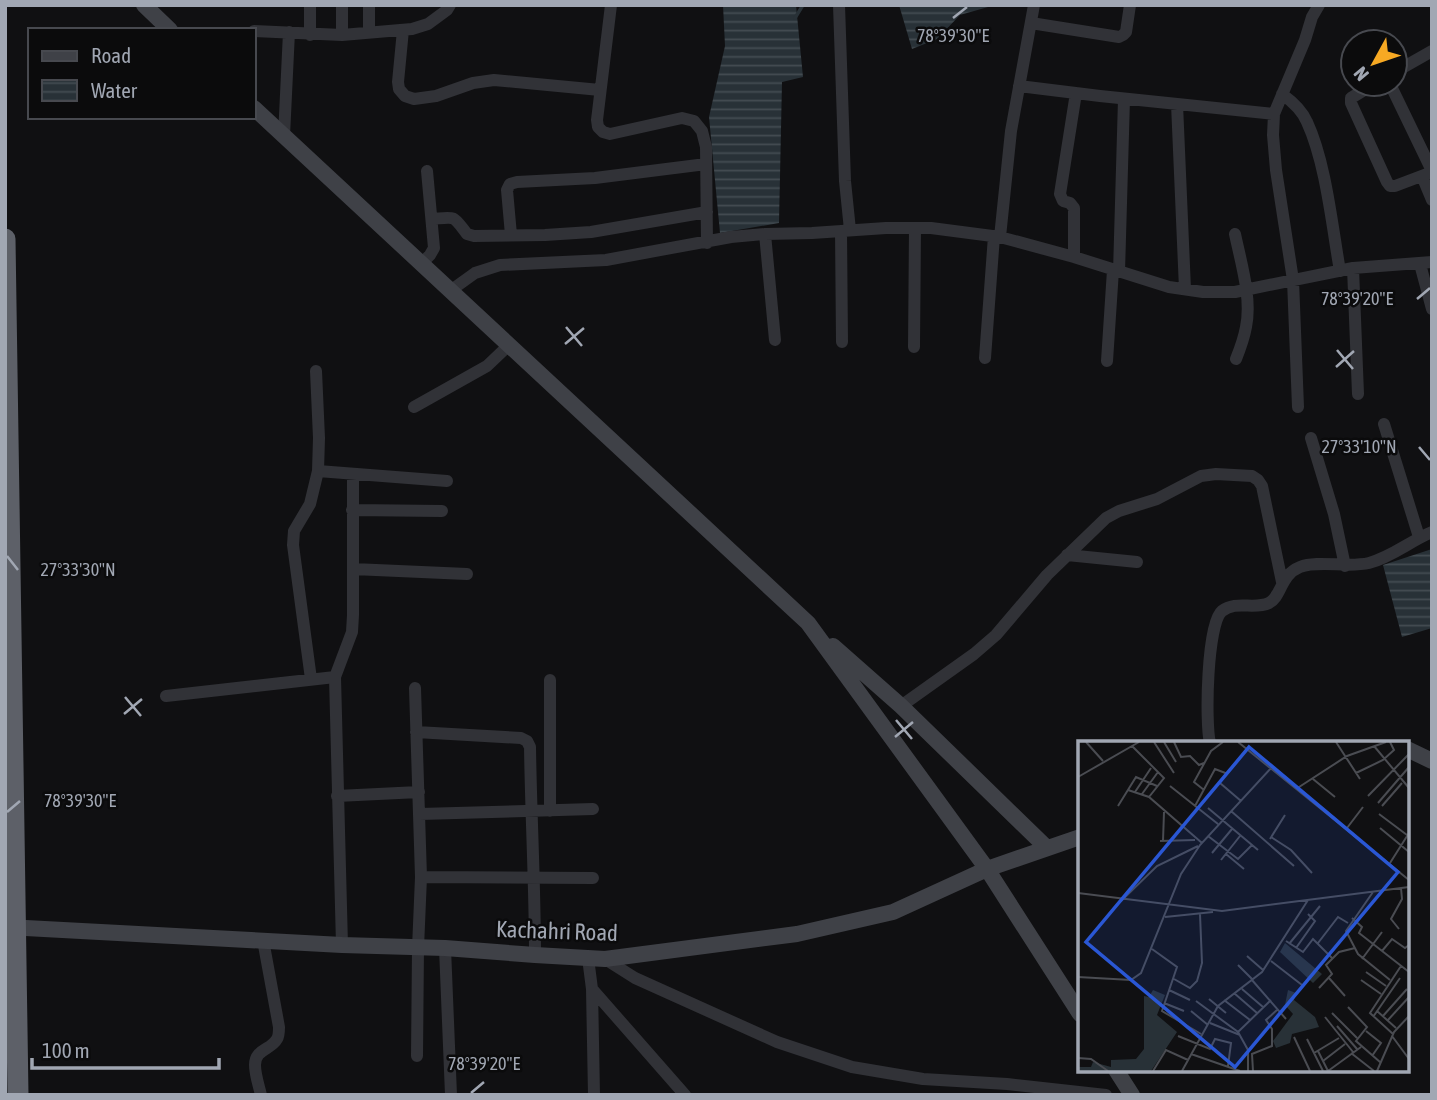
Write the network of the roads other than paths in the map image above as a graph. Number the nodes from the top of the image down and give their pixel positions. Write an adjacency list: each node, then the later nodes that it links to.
1 (144, 5): 12 (street)
2 (310, 5): 17 (street)
3 (342, 5): 18 (street)
4 (369, 5): 16 (street)
5 (450, 5): 13 (street)
6 (611, 5): 22 (street)
7 (839, 5): 39 (street)
8 (1034, 5): 11 (street)
9 (1130, 5): 11 (street)
10 (1319, 5): 24 (street)
11 (1031, 23): 21 (street)
12 (168, 28)
13 (403, 30): 16 (street); 22 (street)
14 (256, 31): 15 (street)
15 (289, 32): 17 (street); 31 (street)
16 (369, 33): 18 (street)
17 (310, 35): 18 (street)
18 (342, 35)
19 (1432, 51): 20 (street)
20 (1409, 64)
21 (1019, 86): 23 (street); 43 (street)
22 (600, 90): 32 (street)
23 (1076, 93): 27 (street); 46 (street)
24 (1282, 94): 30 (street); 49 (street)
25 (1351, 98): 34 (street)
26 (1396, 98): 34 (street)
27 (1124, 99): 28 (street); 50 (street)
28 (1177, 104): 30 (street); 52 (street)
29 (256, 110): 31 (street)
30 (1274, 114): 51 (street)
31 (284, 136): 48 (street)
32 (706, 164): 36 (street); 42 (street)
33 (427, 171): 37 (street)
34 (1428, 173): 35 (street)
35 (1432, 200)
36 (706, 212): 42 (street); 45 (street)
37 (432, 219): 42 (street); 48 (street)
38 (915, 228): 39 (street); 43 (street); 59 (street)
39 (845, 230): 40 (street); 57 (street)
40 (765, 234): 45 (street); 56 (street)
41 (1235, 234): 54 (street)
42 (511, 235)
43 (997, 237): 46 (street); 60 (street)
44 (5, 239): 90 (highway)
45 (707, 243): 53 (street)
46 (1074, 257): 50 (street)
47 (1426, 263): 49 (street); 55 (street)
48 (421, 264): 53 (street)
49 (1347, 270): 51 (street); 64 (street)
50 (1116, 271): 52 (street); 62 (street)
51 (1293, 280): 54 (street); 66 (street)
52 (1185, 289): 54 (street)
53 (450, 291): 58 (street)
54 (1246, 291): 61 (street)
55 (1432, 309)
56 (775, 340)
57 (842, 342)
58 (509, 345): 65 (street); 81 (street)
59 (914, 347)
60 (985, 358)
61 (1236, 359)
62 (1107, 361)
63 (316, 372): 69 (street)
64 (1358, 394)
65 (414, 407)
66 (1298, 407)
67 (1384, 424): 74 (street)
68 (1311, 438): 77 (street)
69 (318, 471): 70 (street); 83 (street)
70 (352, 474): 71 (street); 72 (street)
71 (447, 481)
72 (352, 510): 73 (street); 78 (street)
73 (442, 511)
74 (1425, 535): 77 (street)
75 (1067, 555): 76 (street); 80 (street); 87 (street)
76 (1137, 562)
77 (1345, 566): 80 (street)
78 (353, 569): 79 (street); 82 (street)
79 (467, 574)
80 (1282, 582): 89 (street)
81 (808, 623): 87 (street); 101 (street)
82 (335, 677): 83 (street); 94 (street)
83 (311, 679): 86 (street)
84 (550, 680): 96 (street)
85 (415, 688): 88 (street)
86 (166, 696)
87 (901, 706): 100 (street)
88 (416, 732): 93 (street); 97 (street)
89 (1210, 741)
90 (9, 745): 105 (highway)
91 (1409, 749): 92 (street)
92 (1432, 761)
93 (419, 792): 94 (street); 98 (street)
94 (337, 796): 107 (street)
95 (593, 809): 96 (street)
96 (550, 811): 97 (street)
97 (531, 812): 98 (street); 102 (street)
98 (420, 814): 103 (street)
99 (1078, 838): 100 (street, Kachahri Road)
100 (1047, 848): 101 (street, Kachahri Road)
101 (987, 869): 112 (street, Kachahri Road); 114 (street)
102 (535, 876): 103 (street); 104 (street); 110 (street)
103 (421, 877): 108 (street)
104 (593, 878)
105 (10, 927): 106 (street, Kachahri Road); 117 (highway)
106 (263, 940): 107 (street, Kachahri Road); 118 (street)
107 (341, 945): 108 (street, Kachahri Road)
108 (418, 948): 109 (street, Kachahri Road); 115 (street)
109 (446, 948): 110 (street, Kachahri Road); 119 (street)
110 (535, 956): 111 (street, Kachahri Road)
111 (588, 958): 112 (street, Kachahri Road); 113 (street)
112 (605, 959): 122 (street)
113 (592, 989): 120 (street); 121 (street)
114 (1078, 1011)
115 (417, 1056)
116 (1117, 1072): 123 (street)
117 (18, 1095)
118 (261, 1095)
119 (451, 1095)
120 (594, 1095)
121 (685, 1095)
122 (1106, 1095)
123 (1132, 1095)

